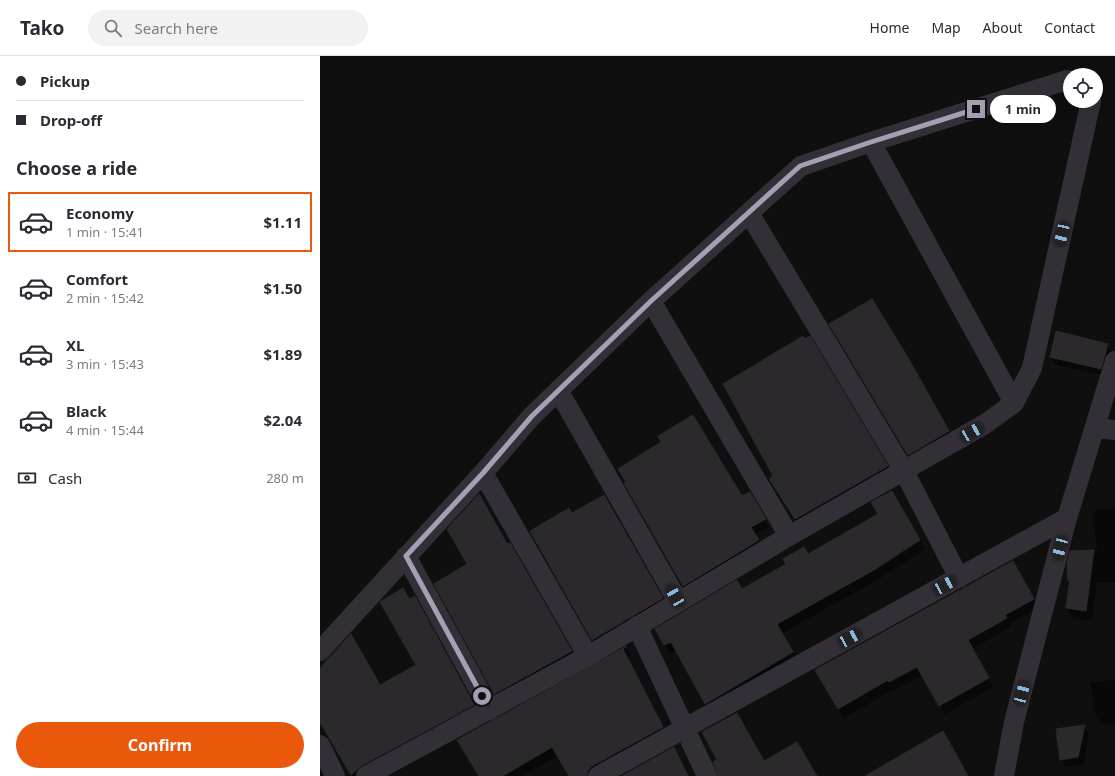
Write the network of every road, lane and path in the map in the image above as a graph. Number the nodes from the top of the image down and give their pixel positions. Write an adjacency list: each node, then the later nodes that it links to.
1 (1063, 81): 3 (street)
2 (1089, 108): 8 (street)
3 (871, 142): 4 (street); 8 (street)
4 (749, 213): 5 (street); 11 (street)
5 (651, 301): 7 (street); 14 (street)
6 (1115, 361): 9 (street)
7 (553, 396): 12 (street); 17 (street)
8 (1014, 403): 11 (street)
9 (1095, 428): 10 (street); 13 (street)
10 (1115, 430)
11 (904, 471): 14 (street); 16 (street)
12 (483, 473): 15 (street); 20 (street)
13 (1067, 518): 16 (street); 28 (street)
14 (789, 536): 17 (street)
15 (406, 556): 19 (street); 21 (street)
16 (959, 578): 22 (street)
17 (676, 602): 18 (street)
18 (638, 626): 20 (street); 22 (street)
19 (320, 651)
20 (588, 656): 21 (street)
21 (490, 710): 25 (street)
22 (686, 728): 26 (street); 27 (street)
23 (320, 745): 24 (street)
24 (335, 776)
25 (366, 776)
26 (598, 776)
27 (707, 776)
28 (1004, 776)

